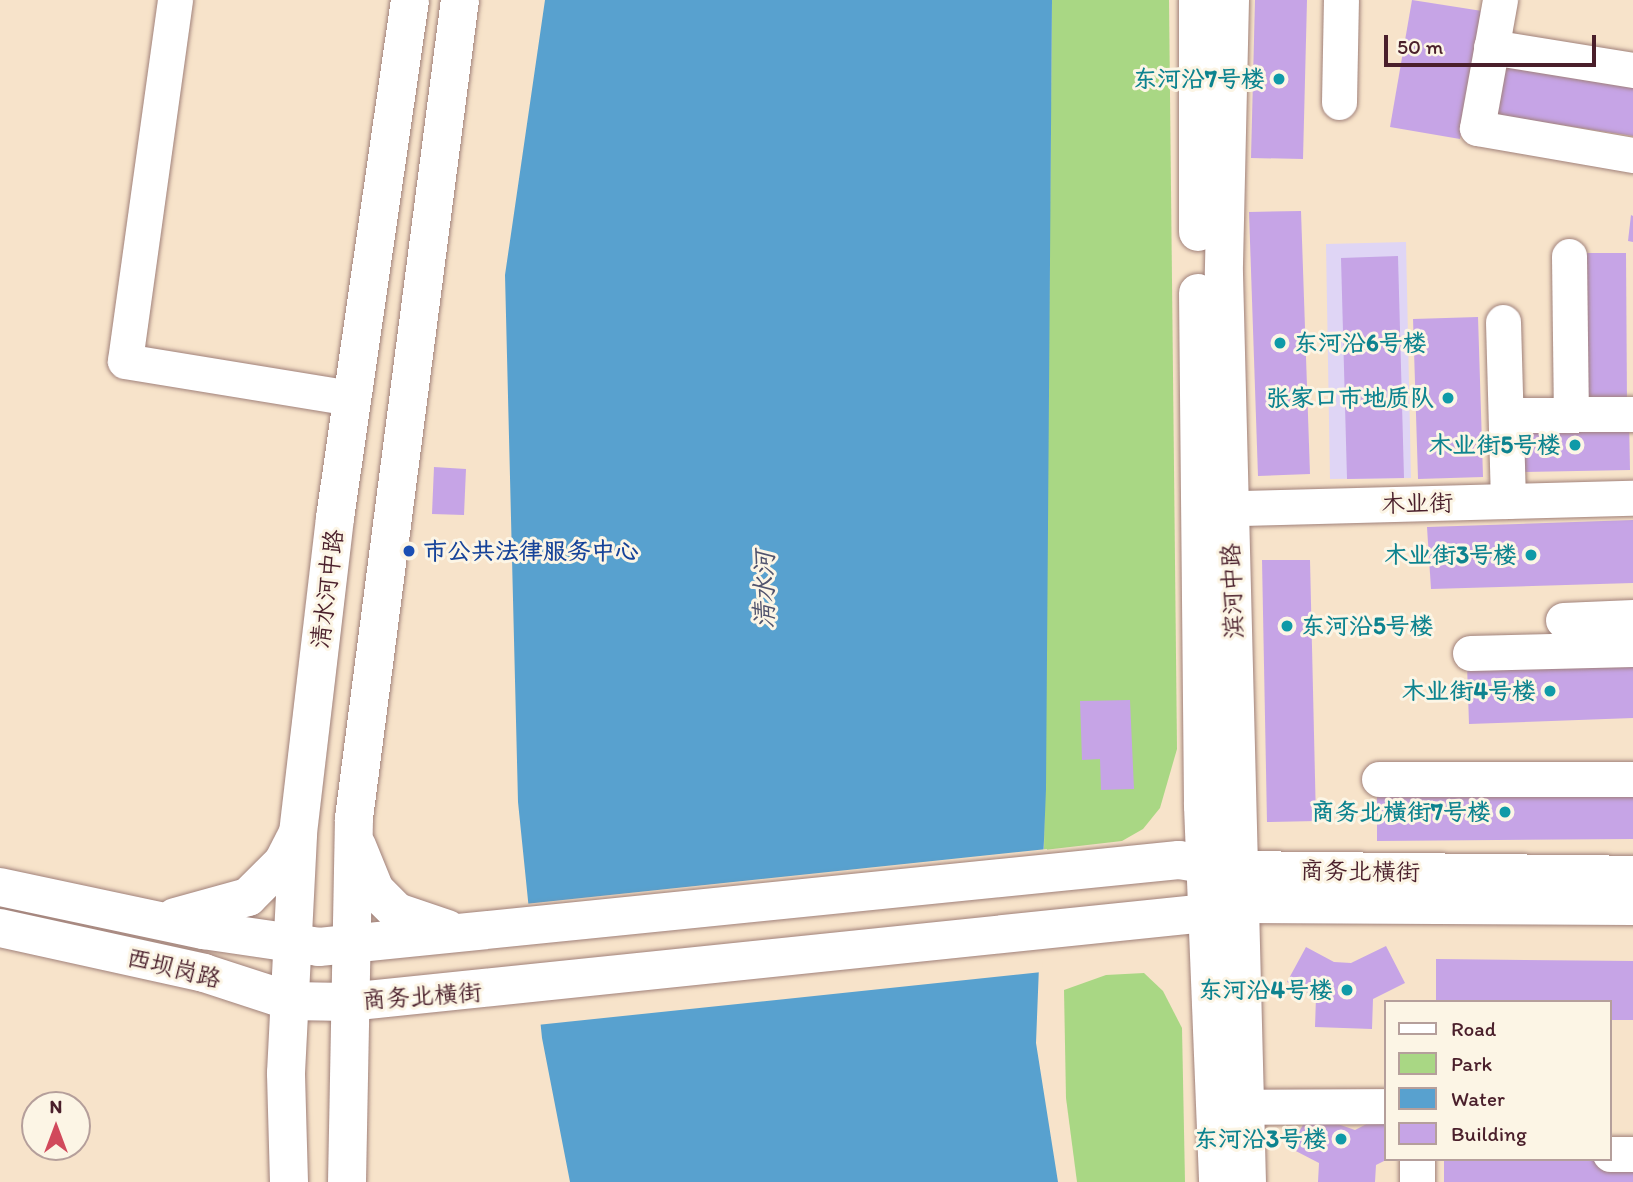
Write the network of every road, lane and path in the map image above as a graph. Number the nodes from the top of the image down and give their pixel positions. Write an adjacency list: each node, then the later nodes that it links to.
1 (175, 0): 14 (street)
2 (410, 0): 14 (main road, 清水河中路)
3 (460, 0): 28 (main road, 清水河中路)
4 (1198, 0): 20 (main road, 滨河中路)
5 (1230, 0): 20 (main road, 滨河中路)
6 (1341, 0): 10 (street)
7 (1500, 0): 8 (street)
8 (1491, 47): 9 (street); 11 (street)
9 (1633, 70)
10 (1339, 102)
11 (1633, 155)
12 (1569, 256): 17 (street)
13 (1503, 322): 19 (street)
14 (352, 398): 27 (main road, 清水河中路)
15 (1633, 414): 17 (street)
16 (1522, 415): 17 (street)
17 (1571, 415)
18 (1633, 498): 19 (street, 木业街)
19 (1508, 501): 20 (street, 木业街)
20 (1215, 509): 31 (main road, 滨河中路)
21 (1633, 617): 22 (street)
22 (1563, 620)
23 (1633, 649): 24 (street)
24 (1469, 653)
25 (1379, 779): 26 (street)
26 (1633, 779)
27 (298, 833): 33 (main road); 37 (main road, 清水河中路)
28 (354, 833): 35 (main road); 37 (main road, 清水河中路)
29 (1633, 874): 31 (main road, 商务北横街)
30 (0, 887): 33 (main road, 西坝岗路)
31 (1224, 887): 32 (main road, 商务北横街); 35 (main road, 商务北横街); 38 (main road, 商务北横街); 42 (main road, 滨河中路)
32 (1633, 906)
33 (154, 920): 37 (main road, 西坝岗路)
34 (0, 928): 36 (main road, 西坝岗路)
35 (487, 933): 37 (main road)
36 (204, 972): 37 (main road, 西坝岗路); 39 (main road)
37 (320, 972): 38 (main road, 商务北横街); 39 (main road, 清水河中路); 40 (main road, 清水河中路)
38 (411, 997): 40 (main road)
39 (286, 1073): 46 (main road, 清水河中路)
40 (345, 1074): 47 (main road, 清水河中路)
41 (1384, 1106): 42 (street)
42 (1230, 1107): 48 (main road, 滨河中路); 49 (main road, 滨河中路)
43 (1612, 1154): 44 (street)
44 (1633, 1154)
45 (1417, 1161): 50 (street)
46 (289, 1182)
47 (346, 1182)
48 (1218, 1182)
49 (1247, 1182)
50 (1417, 1182)

